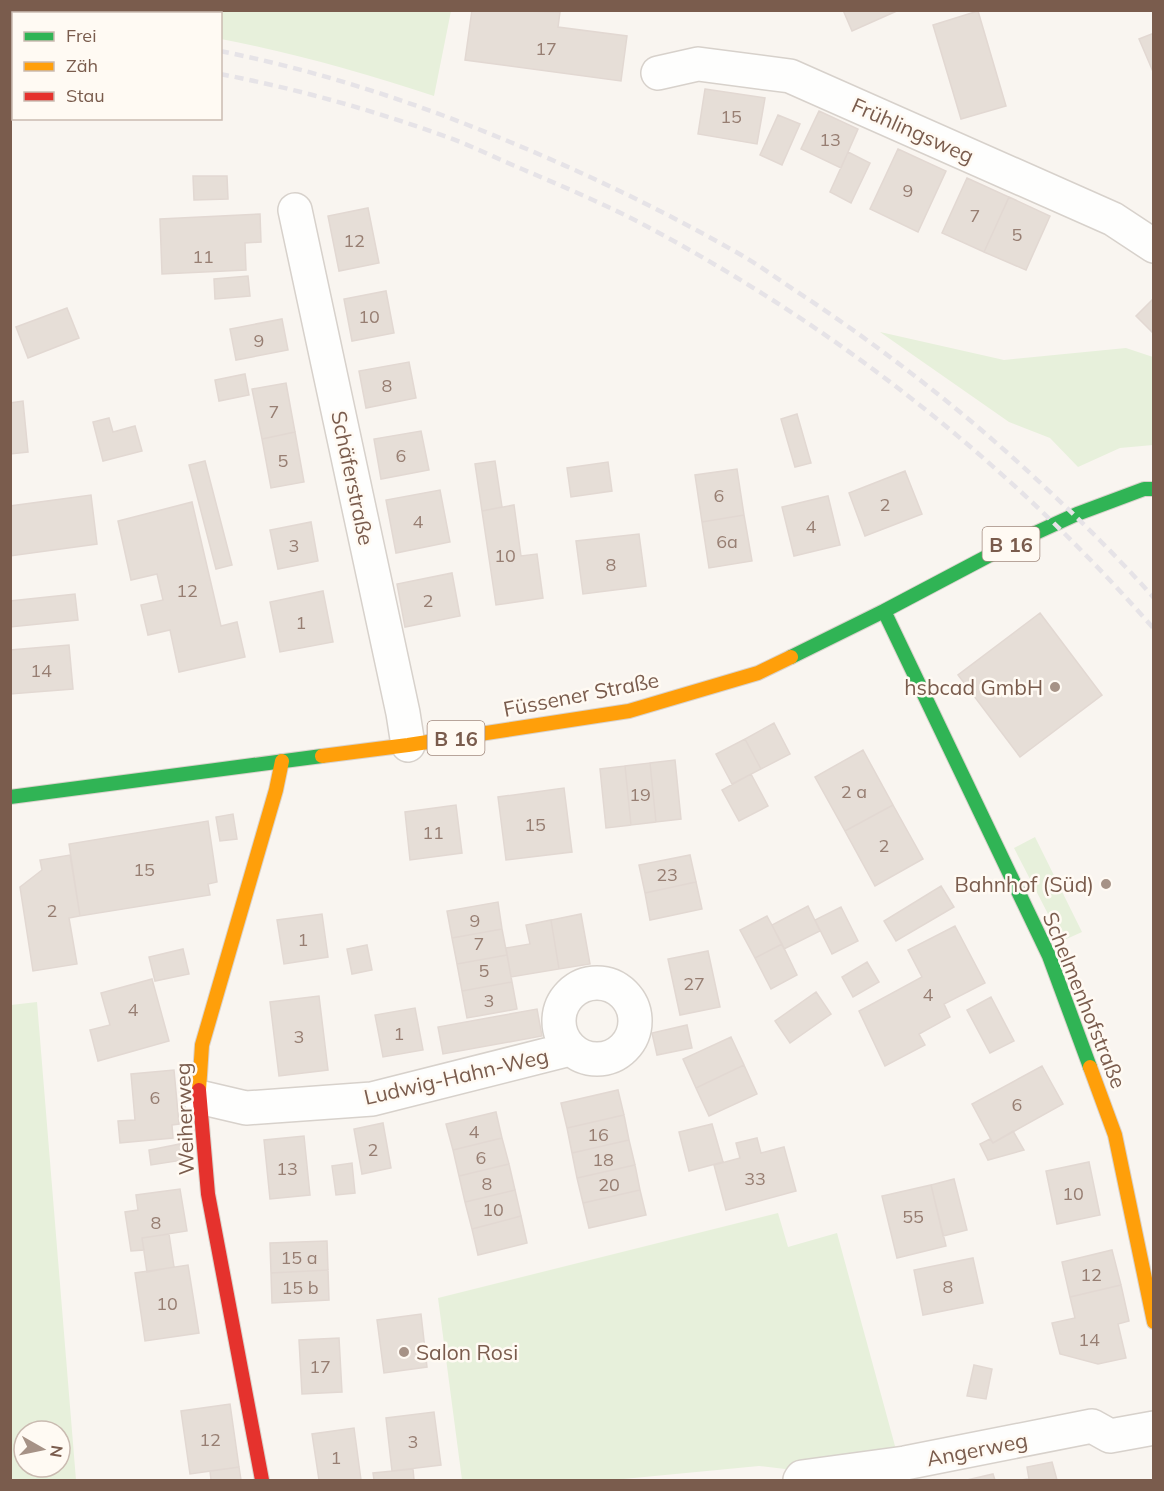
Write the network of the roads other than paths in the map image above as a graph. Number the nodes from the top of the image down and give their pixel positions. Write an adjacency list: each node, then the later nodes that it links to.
1 (658, 73): 3 (street, Frühlingsweg)
2 (295, 210): 6 (street, Schäferstraße)
3 (1154, 246)
4 (1154, 489): 5 (street, Füssener Straße / B 16)
5 (884, 611): 6 (street, Füssener Straße / B 16); 11 (street, Schelmenhofstraße)
6 (408, 745): 7 (street, Füssener Straße / B 16)
7 (282, 761): 8 (street, Füssener Straße / B 16); 10 (street, Weiherweg)
8 (10, 797)
9 (570, 1049): 10 (street, Ludwig-Hahn-Weg)
10 (199, 1097): 13 (street, Weiherweg)
11 (1154, 1322)
12 (1154, 1428): 14 (street, Angerweg)
13 (262, 1480)
14 (800, 1480)

